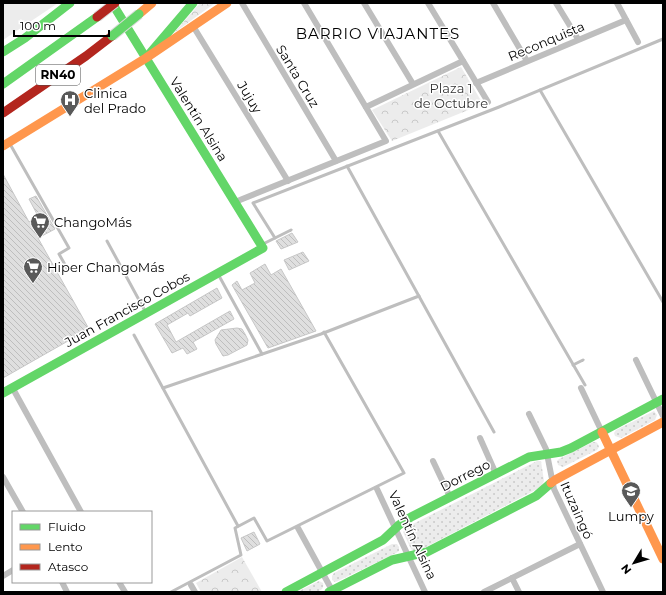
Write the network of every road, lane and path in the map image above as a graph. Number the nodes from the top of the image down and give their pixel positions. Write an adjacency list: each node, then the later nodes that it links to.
1 (70, 3): 18 (main road)
2 (114, 3): 19 (main road, Valentín Alsina); 23 (main road, RN40, bridge)
3 (152, 3): 28 (main road, RN40, bridge)
4 (193, 3): 19 (main road)
5 (227, 3): 14 (main road)
6 (242, 3): 31 (street, Santa Cruz)
7 (304, 3): 27 (street)
8 (364, 3): 24 (street)
9 (428, 3): 20 (street)
10 (493, 3): 21 (street)
11 (556, 3): 15 (street)
12 (617, 3): 13 (street)
13 (626, 20): 15 (street, Reconquista); 17 (street)
14 (193, 26): 19 (main road); 33 (street, Jujuy)
15 (578, 39): 21 (street, Reconquista)
16 (663, 39): 25 (lane)
17 (638, 42)
18 (3, 52)
19 (146, 58): 30 (main road); 34 (main road, Valentín Alsina)
20 (463, 61): 22 (street); 24 (street)
21 (527, 61): 22 (street, Reconquista)
22 (476, 83): 26 (street)
23 (3, 84)
24 (413, 84): 27 (street)
25 (540, 90): 29 (lane); 42 (lane)
26 (488, 102)
27 (366, 107): 31 (street)
28 (3, 113)
29 (438, 130): 32 (lane); 49 (lane)
30 (6, 144): 39 (lane)
31 (336, 161): 33 (street)
32 (347, 166): 36 (lane); 41 (lane)
33 (288, 181): 34 (street)
34 (235, 202): 38 (main road, Valentín Alsina)
35 (291, 230): 36 (lane)
36 (275, 238): 38 (lane)
37 (107, 241): 43 (lane)
38 (262, 247): 40 (main road, Juan Francisco Cobos)
39 (68, 270)
40 (218, 274): 43 (main road, Juan Francisco Cobos); 46 (lane)
41 (418, 296): 44 (lane); 58 (lane)
42 (663, 302)
43 (146, 314): 50 (main road, Juan Francisco Cobos)
44 (324, 332): 46 (lane); 71 (lane)
45 (134, 335): 52 (lane)
46 (262, 354): 52 (lane)
47 (583, 360): 49 (lane)
48 (636, 360): 54 (street)
49 (573, 365): 51 (lane)
50 (12, 387): 53 (main road, Juan Francisco Cobos); 70 (street)
51 (583, 387): 59 (street)
52 (162, 388): 71 (lane)
53 (3, 393)
54 (660, 401): 56 (street); 59 (main road, Dorrego)
55 (529, 414): 62 (street, Ituzaingó)
56 (663, 416)
57 (663, 422): 61 (main road)
58 (494, 432)
59 (602, 432): 61 (main road); 62 (main road, Dorrego)
60 (480, 438): 64 (street)
61 (611, 450): 66 (main road); 76 (main road)
62 (547, 454): 64 (main road, Dorrego); 66 (street, Ituzaingó)
63 (433, 461): 68 (street)
64 (496, 474): 68 (main road, Dorrego)
65 (3, 477): 69 (street)
66 (552, 482): 74 (street, Ituzaingó); 75 (main road)
67 (377, 489): 73 (street, Valentín Alsina)
68 (450, 497): 73 (main road, Dorrego)
69 (22, 511)
70 (80, 511)
71 (238, 526): 87 (lane)
72 (298, 528): 78 (street)
73 (396, 528): 75 (street, Valentín Alsina); 78 (main road, Dorrego)
74 (580, 544): 80 (street); 93 (street, Ituzaingó)
75 (409, 556): 84 (main road); 90 (street, Valentín Alsina)
76 (663, 559)
77 (12, 571): 79 (street)
78 (322, 573): 84 (street); 89 (main road, Dorrego)
79 (3, 576)
80 (512, 578): 91 (street); 92 (street)
81 (62, 583): 85 (street)
82 (120, 583): 86 (street)
83 (191, 585): 88 (street)
84 (332, 591)
85 (67, 592)
86 (125, 592)
87 (171, 592)
88 (195, 592)
89 (286, 592)
90 (426, 592)
91 (484, 592)
92 (519, 592)
93 (603, 592)

